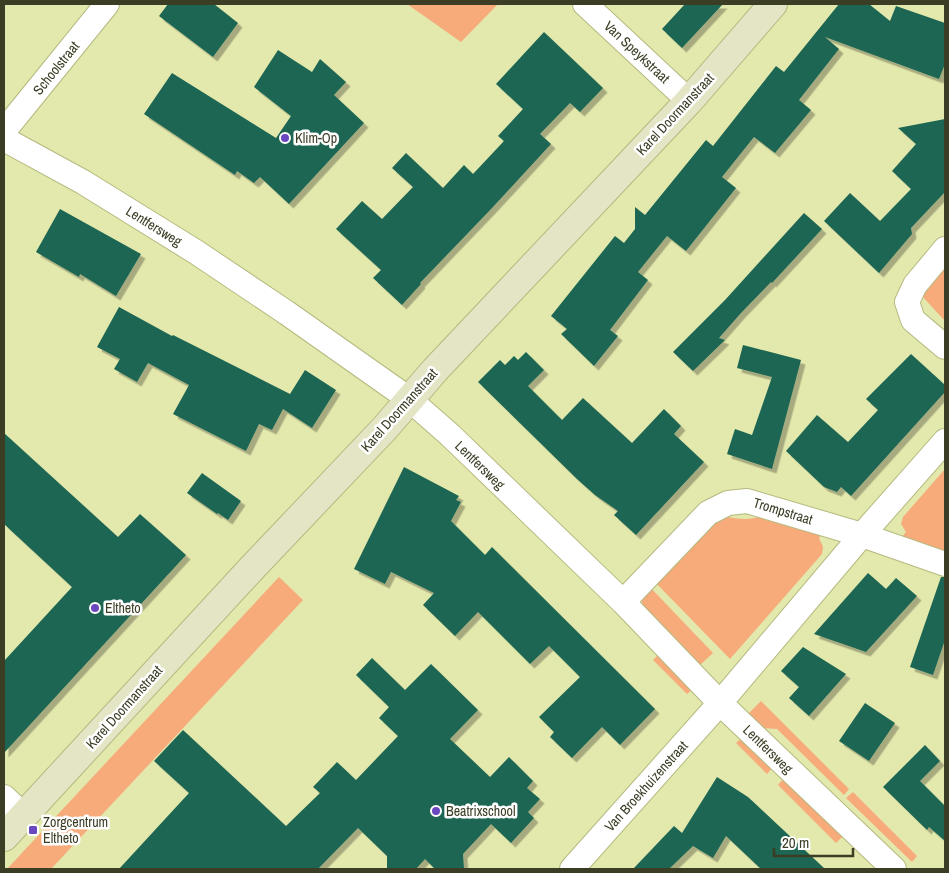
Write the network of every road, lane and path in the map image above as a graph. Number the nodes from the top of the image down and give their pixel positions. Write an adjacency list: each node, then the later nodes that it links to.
1 (107, 4): 5 (street, Schoolstraat)
2 (585, 4): 4 (street, Van Speykstraat)
3 (773, 4): 4 (main road, Karel Doormanstraat)
4 (689, 101): 9 (main road, Karel Doormanstraat)
5 (4, 131)
6 (4, 139): 9 (street, Lentfersweg)
7 (945, 249): 8 (street)
8 (945, 347)
9 (409, 399): 13 (street, Lentfersweg); 15 (main road, Karel Doormanstraat)
10 (945, 441): 11 (street)
11 (862, 535): 12 (street, Trompstraat); 13 (street, Trompstraat); 14 (street)
12 (945, 564)
13 (623, 602): 14 (street, Lentfersweg)
14 (720, 703): 17 (street, Van Broekhuizenstraat); 18 (street, Lentfersweg)
15 (13, 806): 16 (main road, Karel Doormanstraat)
16 (4, 837)
17 (572, 869)
18 (894, 869)

